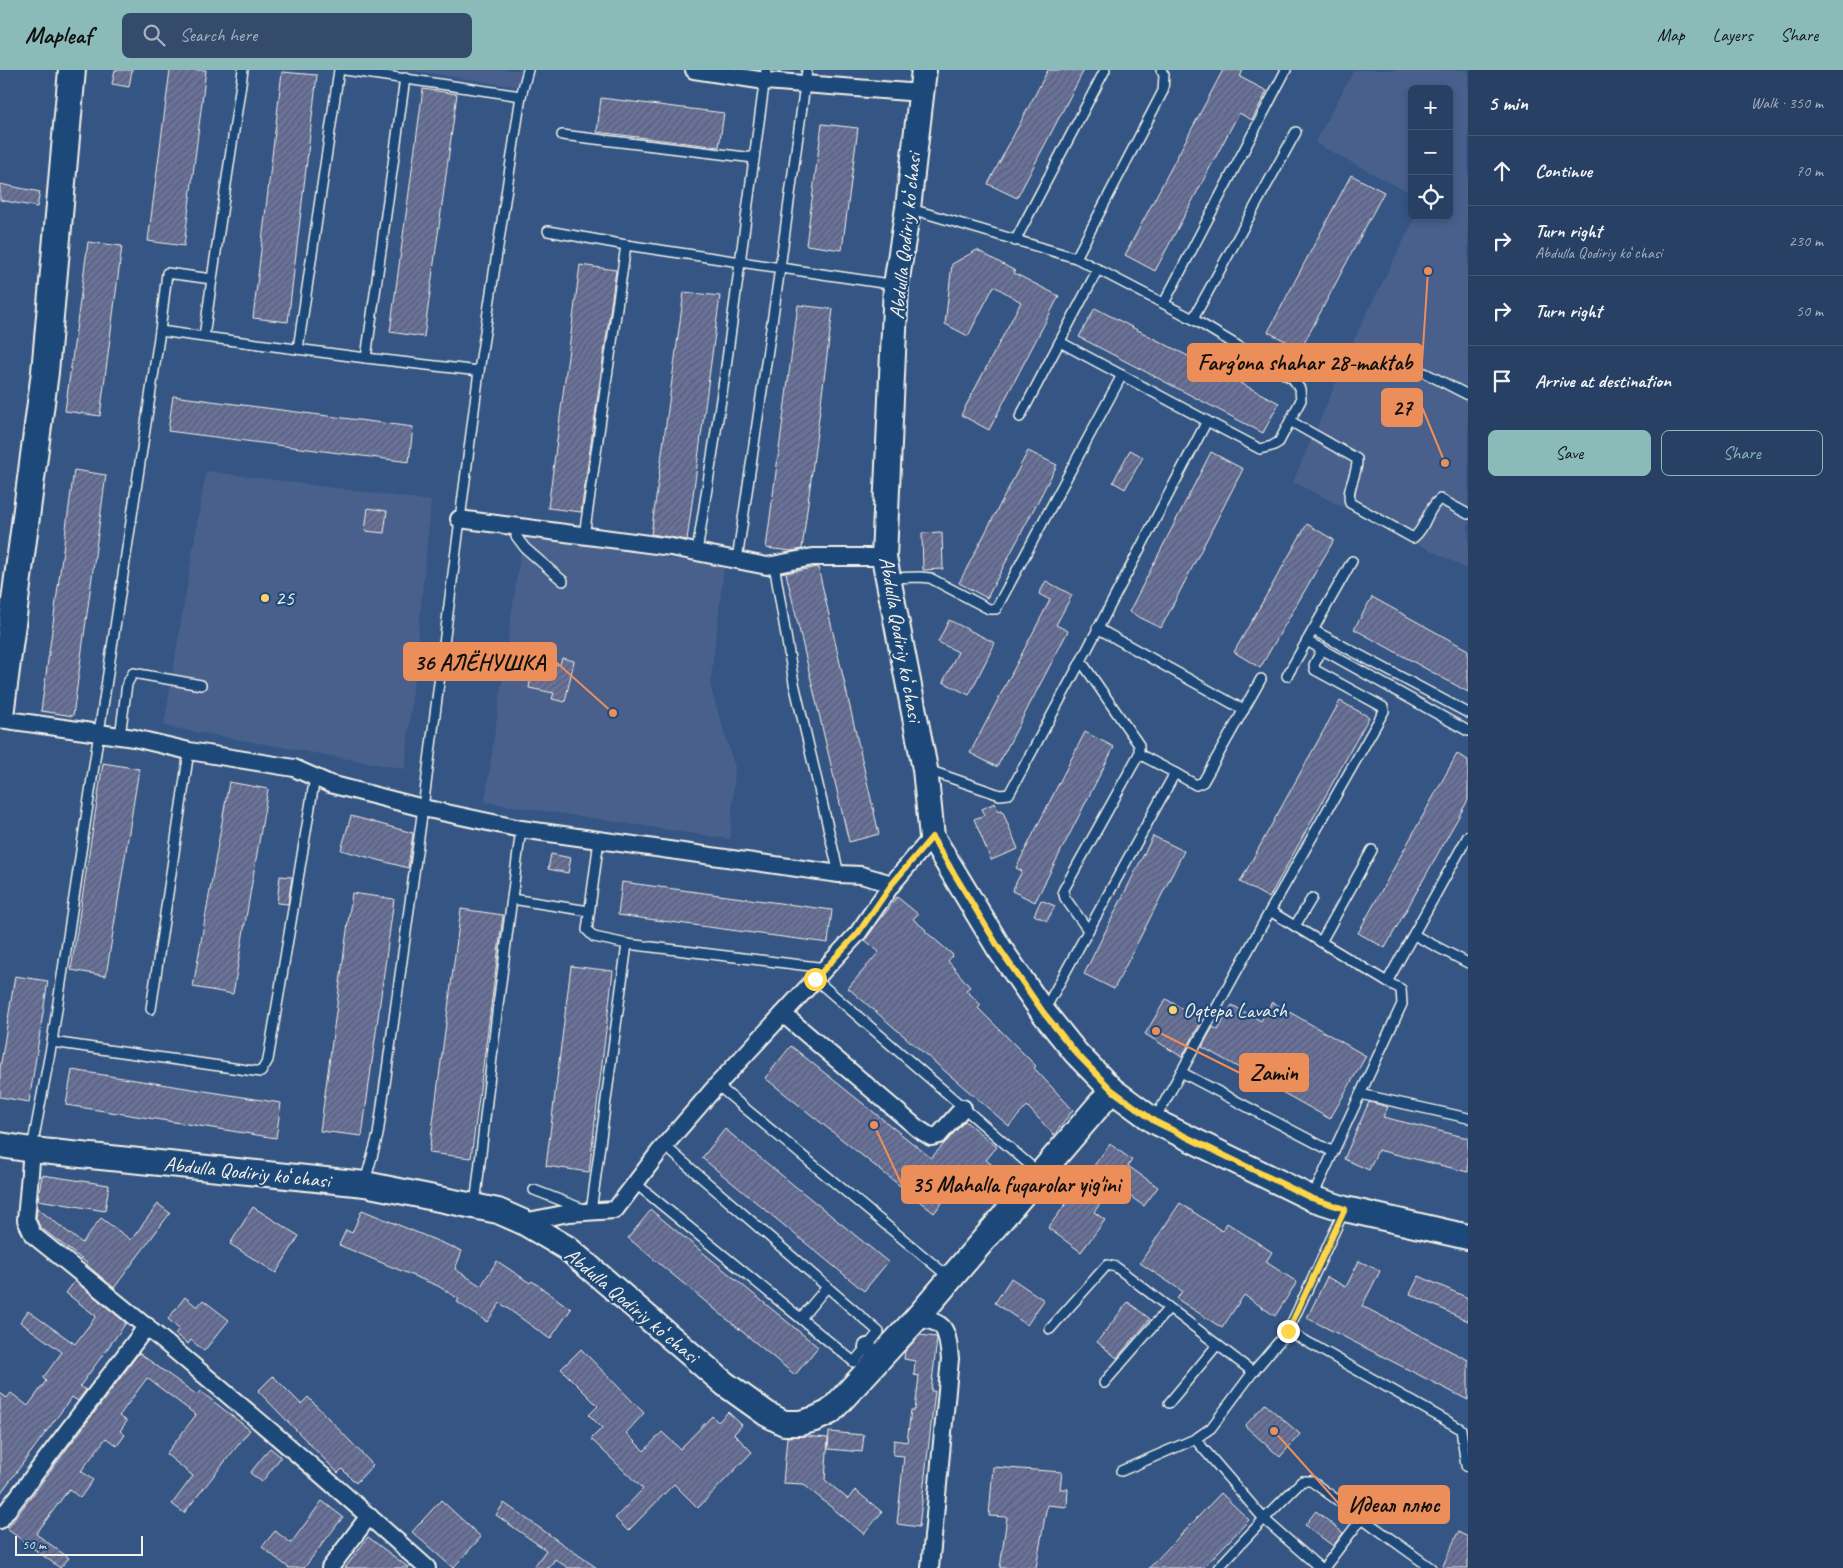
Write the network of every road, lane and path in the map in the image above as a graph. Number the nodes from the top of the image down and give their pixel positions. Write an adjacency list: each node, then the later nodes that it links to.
1 (72, 70): 63 (main road)
2 (243, 70): 27 (lane)
3 (339, 70): 34 (lane)
4 (345, 70): 13 (lane)
5 (528, 70): 15 (lane)
6 (694, 70): 11 (street)
7 (924, 70): 14 (street, Abdulla Qodiriy koʻchasi)
8 (1105, 70): 21 (lane)
9 (1161, 70): 23 (lane)
10 (1286, 70): 29 (lane)
11 (765, 76): 12 (street); 18 (lane)
12 (806, 77): 14 (street); 25 (lane)
13 (405, 78): 15 (lane); 35 (lane)
14 (921, 94): 19 (street, Abdulla Qodiriy koʻchasi)
15 (521, 96): 36 (lane)
16 (1296, 132): 30 (lane)
17 (562, 135): 18 (lane)
18 (754, 158): 24 (lane)
19 (908, 208): 21 (lane); 28 (street, Abdulla Qodiriy koʻchasi)
20 (548, 232): 22 (lane)
21 (1015, 241): 23 (lane)
22 (626, 245): 24 (lane); 46 (lane)
23 (1076, 258): 26 (lane)
24 (740, 262): 25 (lane); 47 (lane)
25 (780, 268): 28 (lane); 48 (lane)
26 (1098, 270): 29 (lane); 33 (lane)
27 (212, 279): 31 (lane); 32 (lane)
28 (896, 285): 51 (street, Abdulla Qodiriy koʻchasi)
29 (1164, 303): 30 (lane)
30 (1193, 319): 41 (lane)
31 (160, 331): 32 (lane); 66 (lane)
32 (204, 337): 34 (lane)
33 (1060, 342): 38 (lane); 40 (lane)
34 (298, 349): 35 (lane)
35 (366, 358): 36 (lane)
36 (479, 371): 44 (lane)
37 (1425, 373): 39 (lane)
38 (1122, 375): 42 (lane); 51 (lane)
39 (1468, 395)
40 (1020, 417)
41 (1290, 421): 42 (lane); 43 (lane)
42 (1206, 422): 53 (lane)
43 (1468, 514)
44 (459, 519): 45 (street); 73 (lane)
45 (517, 527): 46 (street); 52 (lane)
46 (584, 536): 47 (street)
47 (697, 552): 48 (street)
48 (737, 560): 50 (street)
49 (1352, 561): 54 (lane)
50 (774, 564): 51 (street); 79 (lane)
51 (886, 567): 70 (street, Abdulla Qodiriy koʻchasi)
52 (564, 582)
53 (1097, 628): 57 (lane); 61 (lane)
54 (1313, 630): 55 (lane); 62 (lane)
55 (1307, 641): 56 (lane); 58 (lane)
56 (1322, 649): 65 (lane); 84 (lane)
57 (1081, 661): 69 (lane); 70 (lane)
58 (1287, 676)
59 (1261, 679): 61 (lane)
60 (201, 685): 67 (lane)
61 (1244, 710): 71 (lane)
62 (1468, 713)
63 (0, 715)
64 (0, 719): 66 (street)
65 (1468, 731)
66 (99, 733): 67 (street); 96 (lane)
67 (120, 736): 68 (street)
68 (189, 751): 72 (street); 93 (lane)
69 (1139, 754): 71 (lane); 86 (lane)
70 (925, 769): 76 (street, Abdulla Qodiriy koʻchasi)
71 (1174, 774): 86 (lane)
72 (315, 777): 73 (street); 96 (lane)
73 (423, 808): 74 (street); 110 (lane)
74 (521, 829): 77 (street); 82 (lane)
75 (1468, 836): 87 (lane)
76 (932, 837): 80 (street); 94 (street, Abdulla Qodiriy koʻchasi)
77 (599, 840): 79 (street); 83 (lane)
78 (1372, 850): 88 (lane)
79 (839, 874): 80 (street)
80 (892, 884): 91 (street)
81 (1312, 898): 85 (lane)
82 (512, 899): 83 (lane); 113 (lane)
83 (589, 911): 89 (lane)
84 (1270, 911): 85 (lane); 97 (lane)
85 (1295, 926): 88 (lane)
86 (1088, 930): 94 (lane)
87 (1414, 935): 90 (lane); 92 (lane)
88 (1321, 942): 92 (lane)
89 (627, 944): 91 (lane); 115 (lane)
90 (1468, 964)
91 (820, 973): 95 (street); 101 (lane)
92 (1387, 982): 100 (lane)
93 (151, 1009)
94 (1043, 1012): 99 (street, Abdulla Qodiriy koʻchasi)
95 (783, 1014): 98 (street); 101 (street)
96 (52, 1042): 106 (lane)
97 (1181, 1072): 103 (lane); 107 (lane)
98 (718, 1085): 105 (street); 118 (lane)
99 (1112, 1090): 103 (street, Abdulla Qodiriy koʻchasi); 108 (street, Abdulla Qodiriy koʻchasi)
100 (1360, 1094): 102 (lane); 107 (lane)
101 (964, 1108): 108 (lane)
102 (1468, 1118)
103 (1154, 1121): 112 (street, Abdulla Qodiriy koʻchasi)
104 (0, 1145): 106 (street, Abdulla Qodiriy koʻchasi)
105 (665, 1146): 109 (street); 119 (lane)
106 (32, 1150): 110 (street, Abdulla Qodiriy koʻchasi); 123 (street)
107 (1333, 1152): 112 (lane)
108 (1039, 1173): 118 (street, Abdulla Qodiriy koʻchasi)
109 (636, 1183): 115 (street); 121 (lane)
110 (364, 1184): 113 (street, Abdulla Qodiriy koʻchasi)
111 (534, 1190): 115 (lane)
112 (1311, 1198): 114 (street, Abdulla Qodiriy koʻchasi)
113 (475, 1206): 116 (street, Abdulla Qodiriy koʻchasi)
114 (1345, 1209): 117 (street, Abdulla Qodiriy koʻchasi); 125 (lane)
115 (591, 1212): 116 (street)
116 (523, 1222): 127 (street, Abdulla Qodiriy koʻchasi)
117 (1468, 1237)
118 (950, 1278): 122 (street, Abdulla Qodiriy koʻchasi)
119 (827, 1287): 121 (lane); 127 (lane)
120 (1169, 1308): 124 (lane); 126 (lane); 129 (lane)
121 (801, 1318): 127 (lane)
122 (916, 1319): 127 (street, Abdulla Qodiriy koʻchasi); 140 (street)
123 (147, 1326): 134 (street); 137 (street)
124 (1050, 1329)
125 (1288, 1331): 128 (lane); 132 (lane)
126 (1217, 1345): 128 (lane); 130 (lane)
127 (873, 1352)
128 (1253, 1372): 131 (lane)
129 (1104, 1383)
130 (1169, 1403)
131 (1195, 1438): 133 (lane); 136 (lane)
132 (1468, 1467)
133 (1122, 1471)
134 (369, 1516): 138 (street); 139 (street)
135 (1362, 1518): 136 (lane); 142 (lane); 143 (lane)
136 (1264, 1519): 141 (lane); 142 (lane)
137 (0, 1520)
138 (330, 1568)
139 (427, 1568)
140 (930, 1568)
141 (1218, 1568)
142 (1322, 1568)
143 (1431, 1568)

